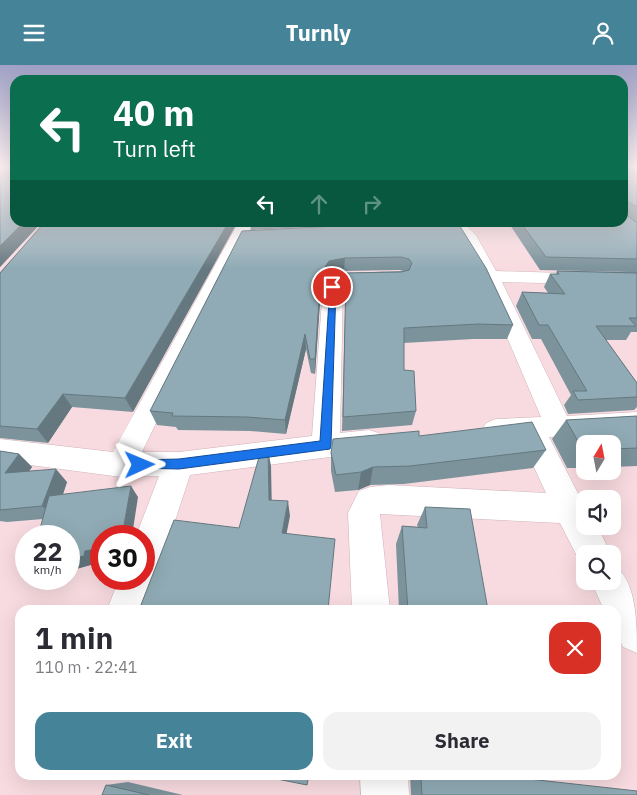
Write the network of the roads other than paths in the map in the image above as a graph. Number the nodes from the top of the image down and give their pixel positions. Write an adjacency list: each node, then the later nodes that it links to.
1 (430, 227): 3 (street)
2 (453, 227): 5 (street)
3 (411, 228)
4 (246, 232): 15 (street)
5 (490, 276): 7 (street); 9 (street)
6 (399, 278): 12 (street)
7 (602, 278)
8 (637, 421): 9 (street)
9 (544, 427): 10 (street); 16 (street)
10 (472, 433)
11 (394, 439): 12 (street)
12 (326, 445): 14 (street)
13 (0, 450): 15 (street)
14 (179, 464): 15 (street); 17 (street)
15 (121, 465)
16 (569, 509): 18 (street); 22 (street)
17 (155, 531)
18 (589, 545)
19 (133, 590): 21 (street)
20 (614, 590): 23 (street)
21 (128, 605)
22 (371, 605)
23 (637, 633)
24 (384, 780): 25 (street)
25 (385, 795)

